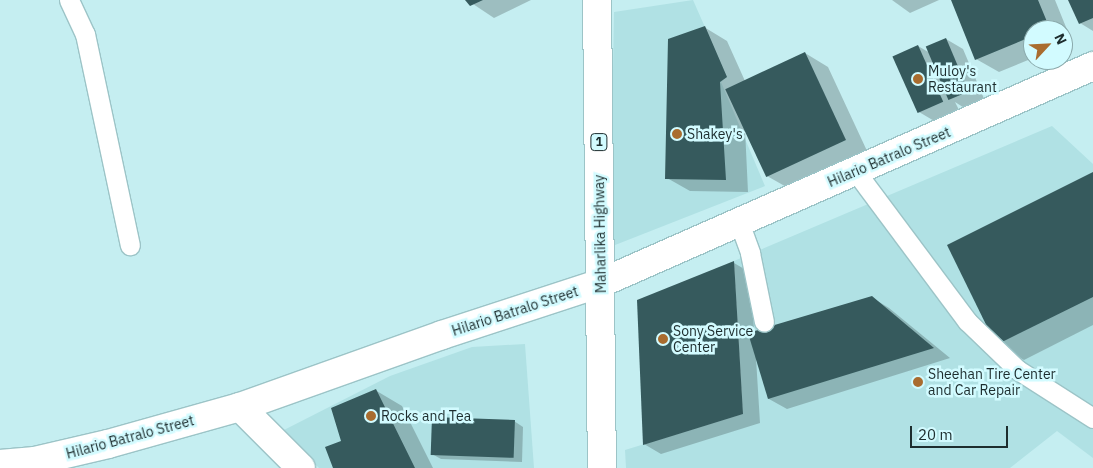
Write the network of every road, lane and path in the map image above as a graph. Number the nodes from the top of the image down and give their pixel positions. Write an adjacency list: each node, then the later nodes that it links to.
1 (69, 0): 6 (lane)
2 (597, 0): 7 (street, Maharlika Highway / 1)
3 (1093, 66): 4 (street, Hilario Batralo Street)
4 (856, 172): 5 (street, Hilario Batralo Street); 10 (lane)
5 (739, 222): 7 (street, Hilario Batralo Street); 8 (lane)
6 (130, 245)
7 (602, 283): 9 (street, Hilario Batralo Street); 14 (street, Maharlika Highway / 1)
8 (764, 322)
9 (240, 407): 12 (street, Hilario Batralo Street); 13 (street)
10 (1093, 418)
11 (0, 464): 12 (street, Hilario Batralo Street)
12 (36, 465)
13 (301, 468)
14 (602, 468)

